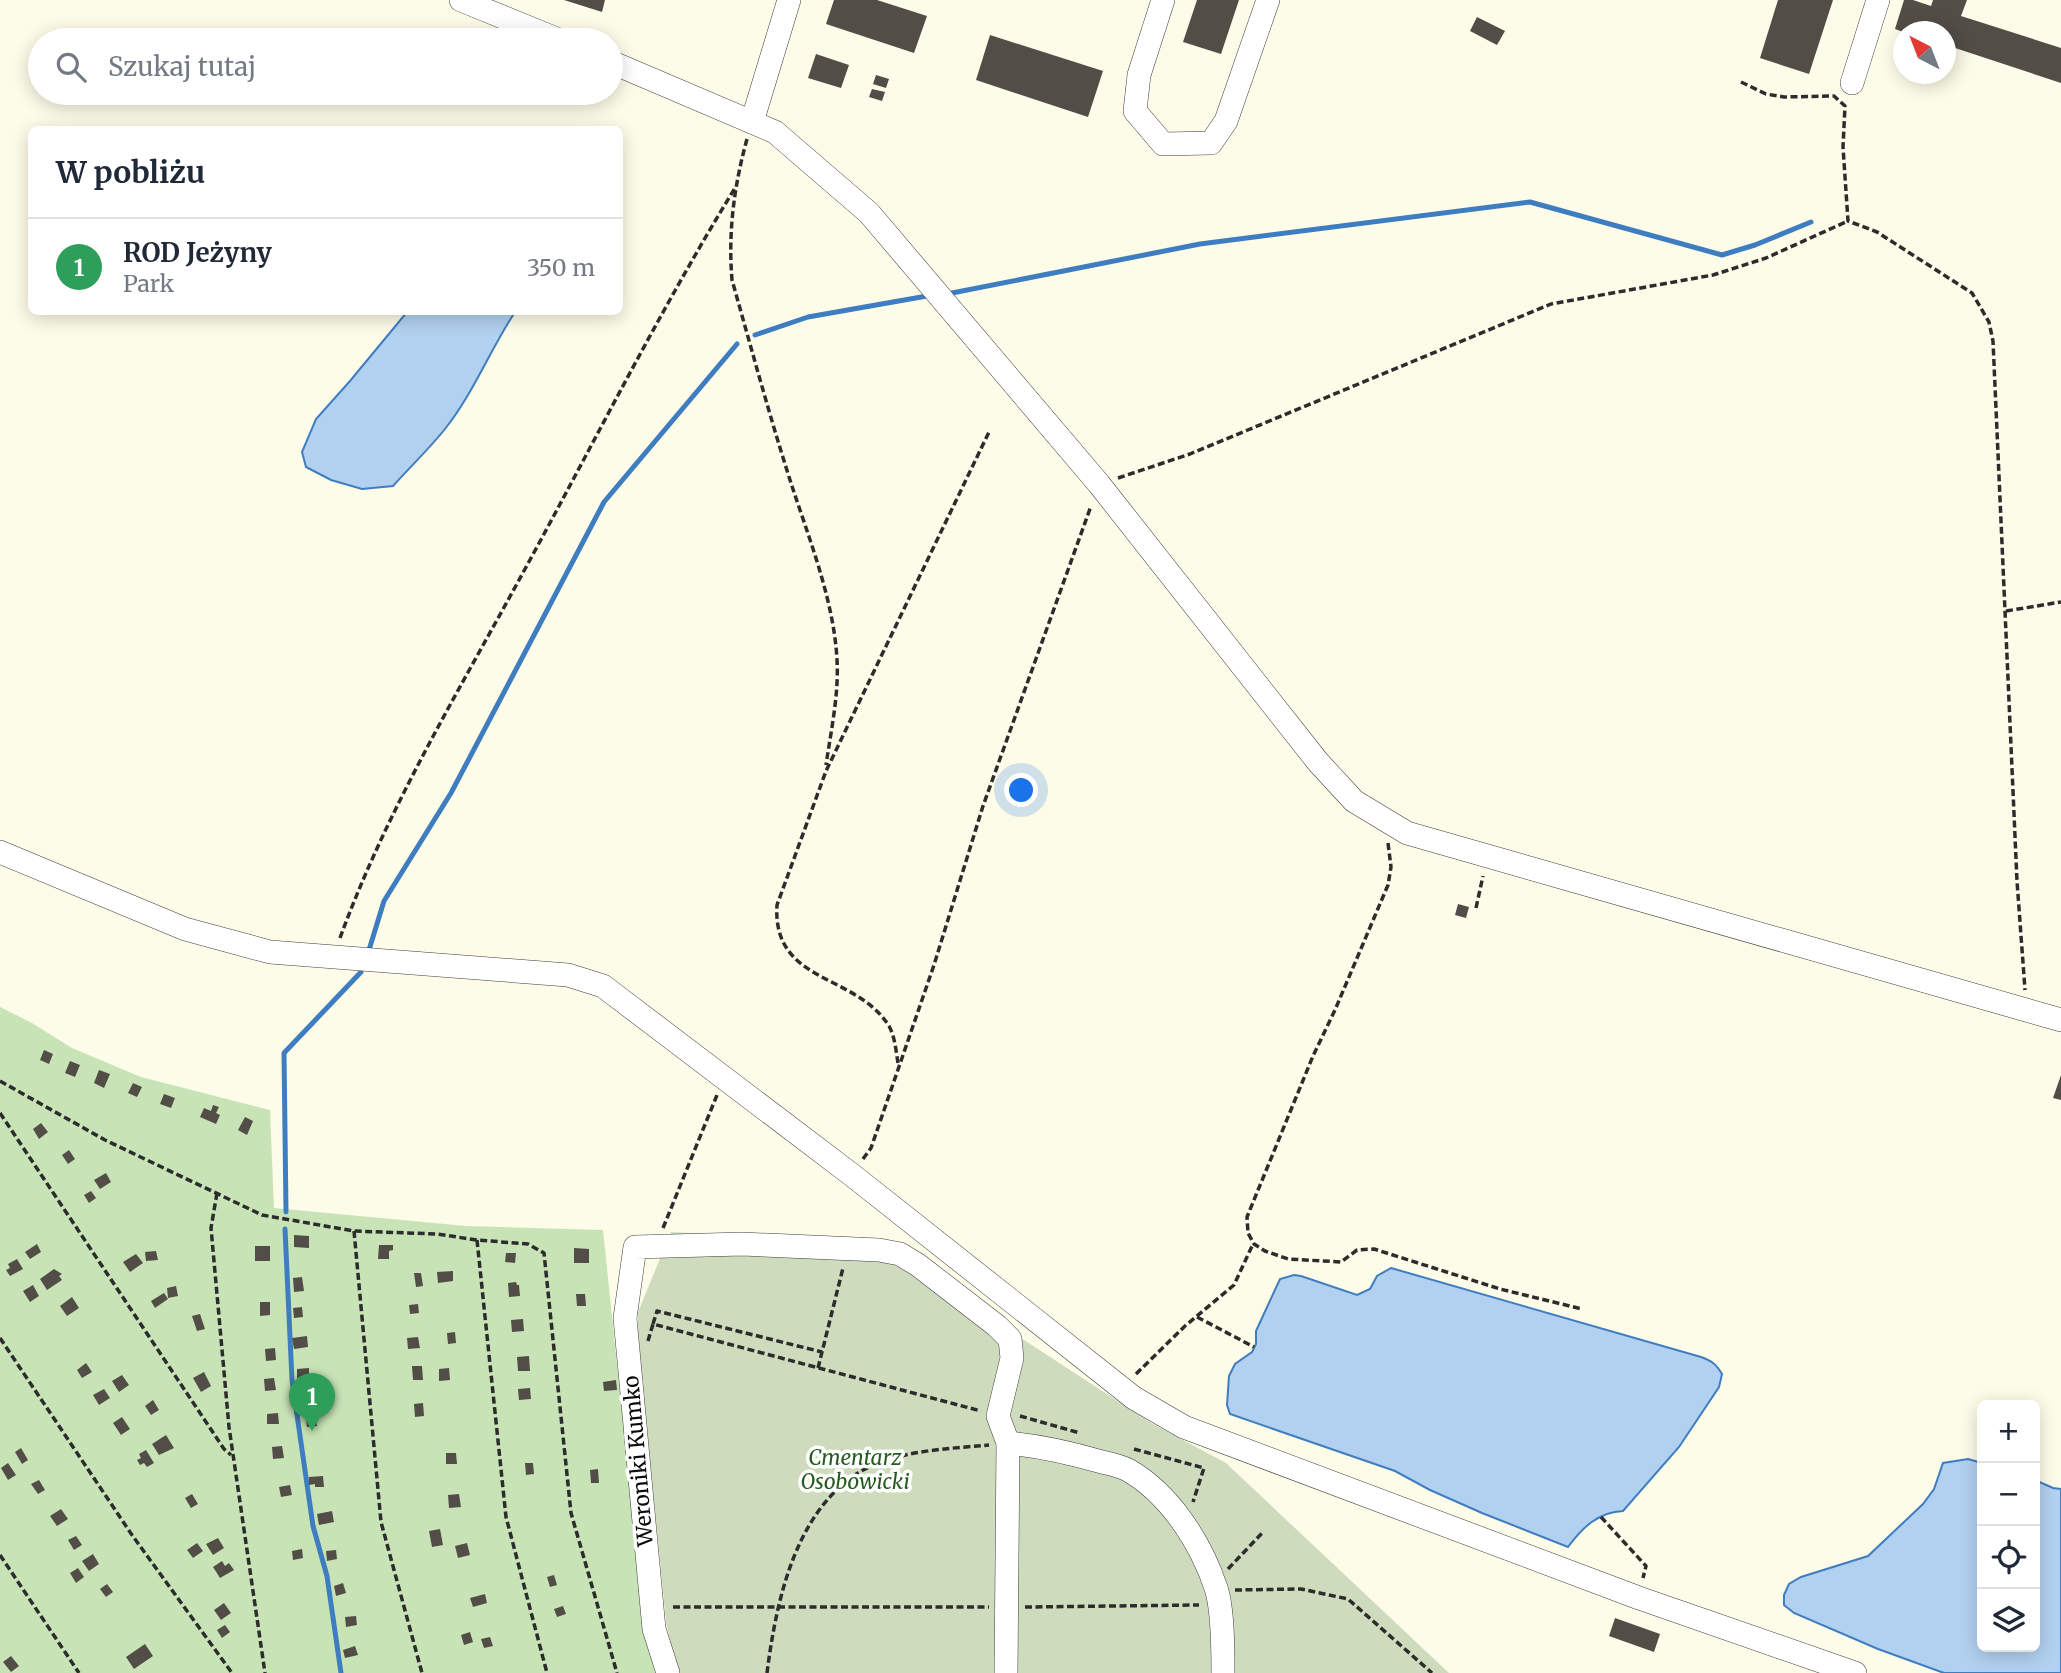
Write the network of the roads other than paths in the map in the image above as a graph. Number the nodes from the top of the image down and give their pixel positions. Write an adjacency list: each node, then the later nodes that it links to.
1 (461, 0): 6 (lane)
2 (789, 0): 9 (lane)
3 (1163, 0): 4 (lane)
4 (1268, 0)
5 (1878, 0): 8 (lane)
6 (530, 28)
7 (623, 67): 9 (lane)
8 (1852, 83)
9 (752, 122): 11 (lane)
10 (0, 852): 16 (lane)
11 (2061, 1020)
12 (1008, 1443): 13 (lane, Weroniki Kumko); 14 (lane); 15 (lane)
13 (667, 1673)
14 (1006, 1673)
15 (1223, 1673)
16 (1855, 1673)

